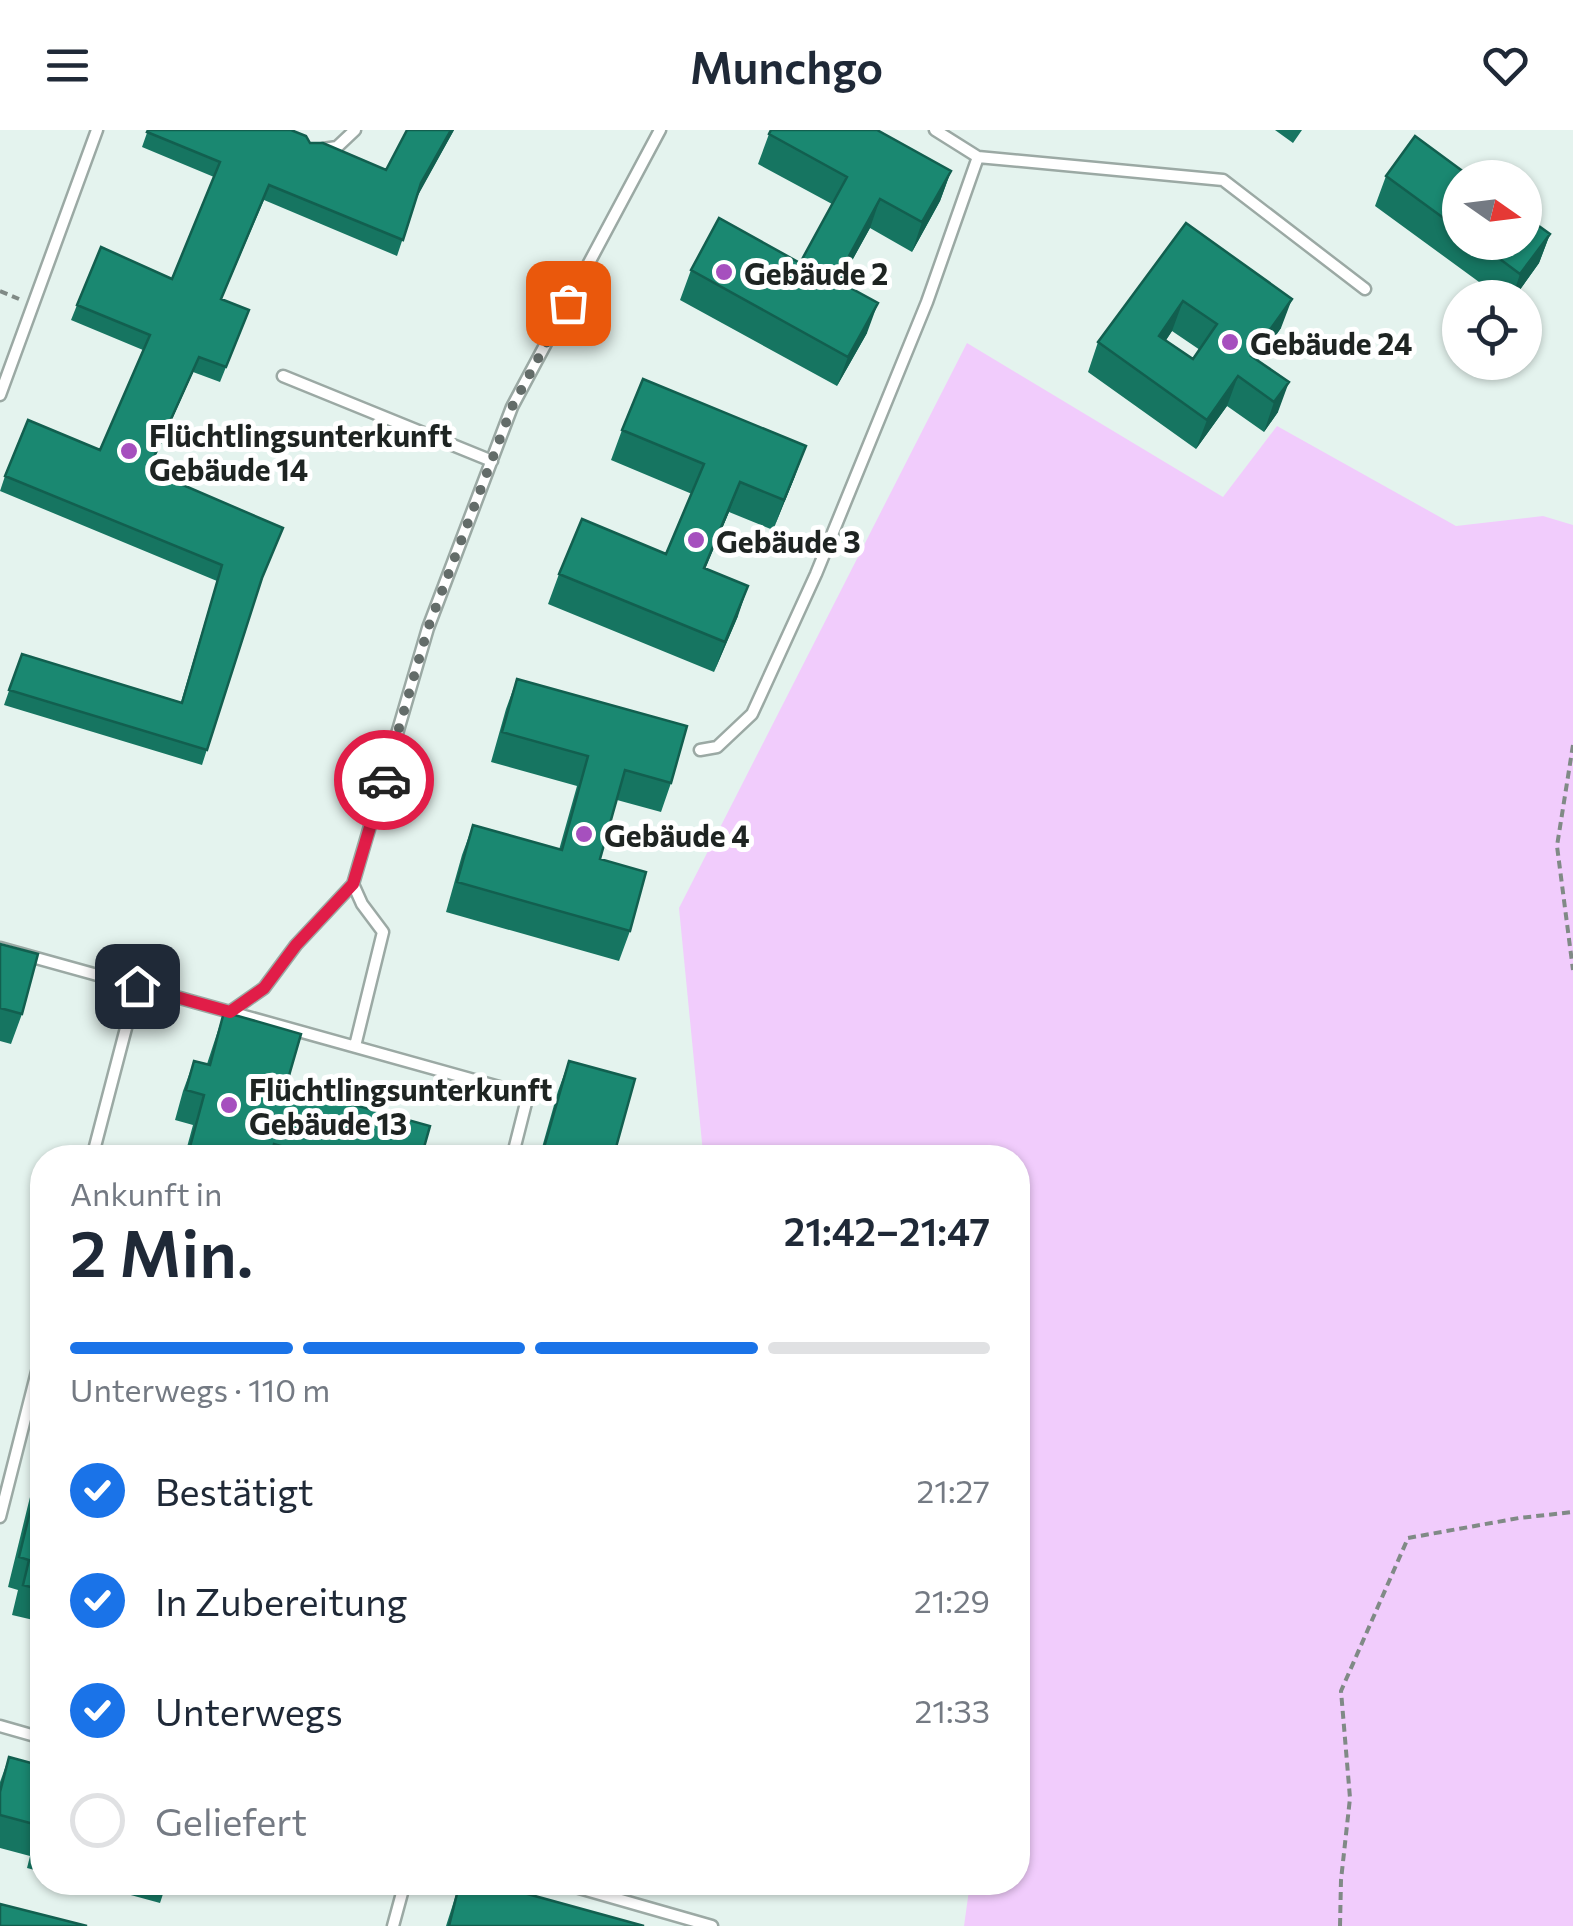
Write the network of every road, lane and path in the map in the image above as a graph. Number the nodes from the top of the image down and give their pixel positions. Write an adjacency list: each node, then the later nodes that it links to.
1 (97, 130): 9 (lane)
2 (355, 130): 5 (lane)
3 (660, 130): 10 (lane)
4 (935, 130): 6 (lane)
5 (309, 151)
6 (978, 156): 7 (lane); 12 (lane)
7 (1365, 289)
8 (283, 376): 10 (lane)
9 (0, 394)
10 (492, 461): 13 (lane)
11 (1573, 745): 15 (path)
12 (700, 750)
13 (353, 884): 18 (lane); 19 (lane)
14 (0, 948): 17 (lane)
15 (1571, 948): 16 (path)
16 (1573, 970)
17 (137, 986): 18 (lane); 20 (lane)
18 (230, 1012): 19 (lane)
19 (355, 1046): 21 (lane)
20 (95, 1145)
21 (515, 1145)
22 (30, 1399): 24 (lane)
23 (1573, 1512): 31 (path)
24 (0, 1517)
25 (0, 1726): 26 (lane)
26 (30, 1735)
27 (401, 1895): 29 (lane)
28 (604, 1895): 30 (lane)
29 (393, 1926)
30 (712, 1926)
31 (1340, 1926)

